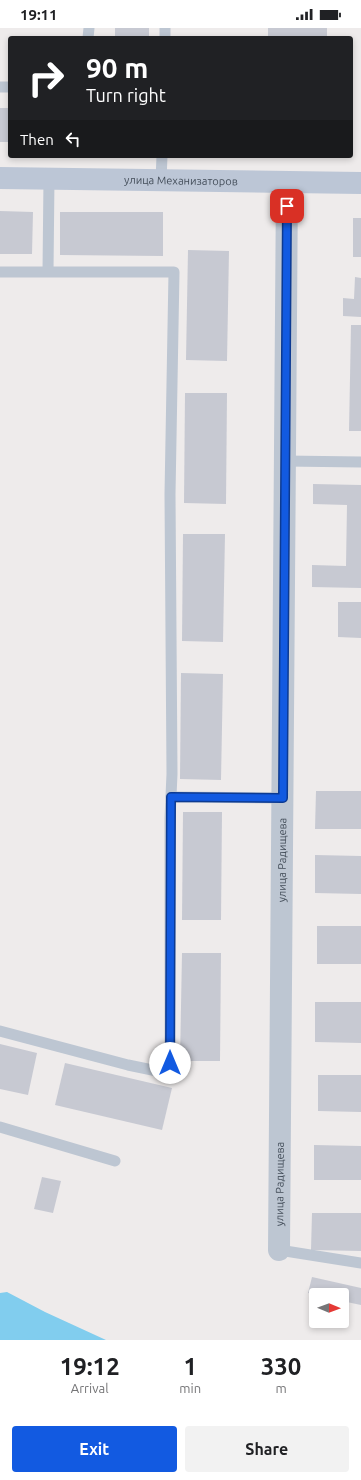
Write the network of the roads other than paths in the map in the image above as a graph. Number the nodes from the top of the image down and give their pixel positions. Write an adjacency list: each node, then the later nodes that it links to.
1 (162, 158): 4 (lane)
2 (0, 178): 3 (street, улица Механизаторов)
3 (49, 179): 4 (street, улица Механизаторов); 7 (lane)
4 (161, 180): 5 (street, улица Механизаторов)
5 (287, 182): 6 (street, улица Механизаторов); 9 (street, улица Радищева)
6 (361, 183)
7 (48, 271): 8 (lane); 11 (lane)
8 (0, 272)
9 (285, 461): 10 (lane); 12 (street, улица Радищева)
10 (361, 462)
11 (171, 797): 12 (lane); 13 (lane)
12 (283, 798): 16 (street, улица Радищева)
13 (0, 1031)
14 (0, 1127): 15 (lane)
15 (115, 1161)
16 (279, 1250): 17 (lane)
17 (361, 1263)

